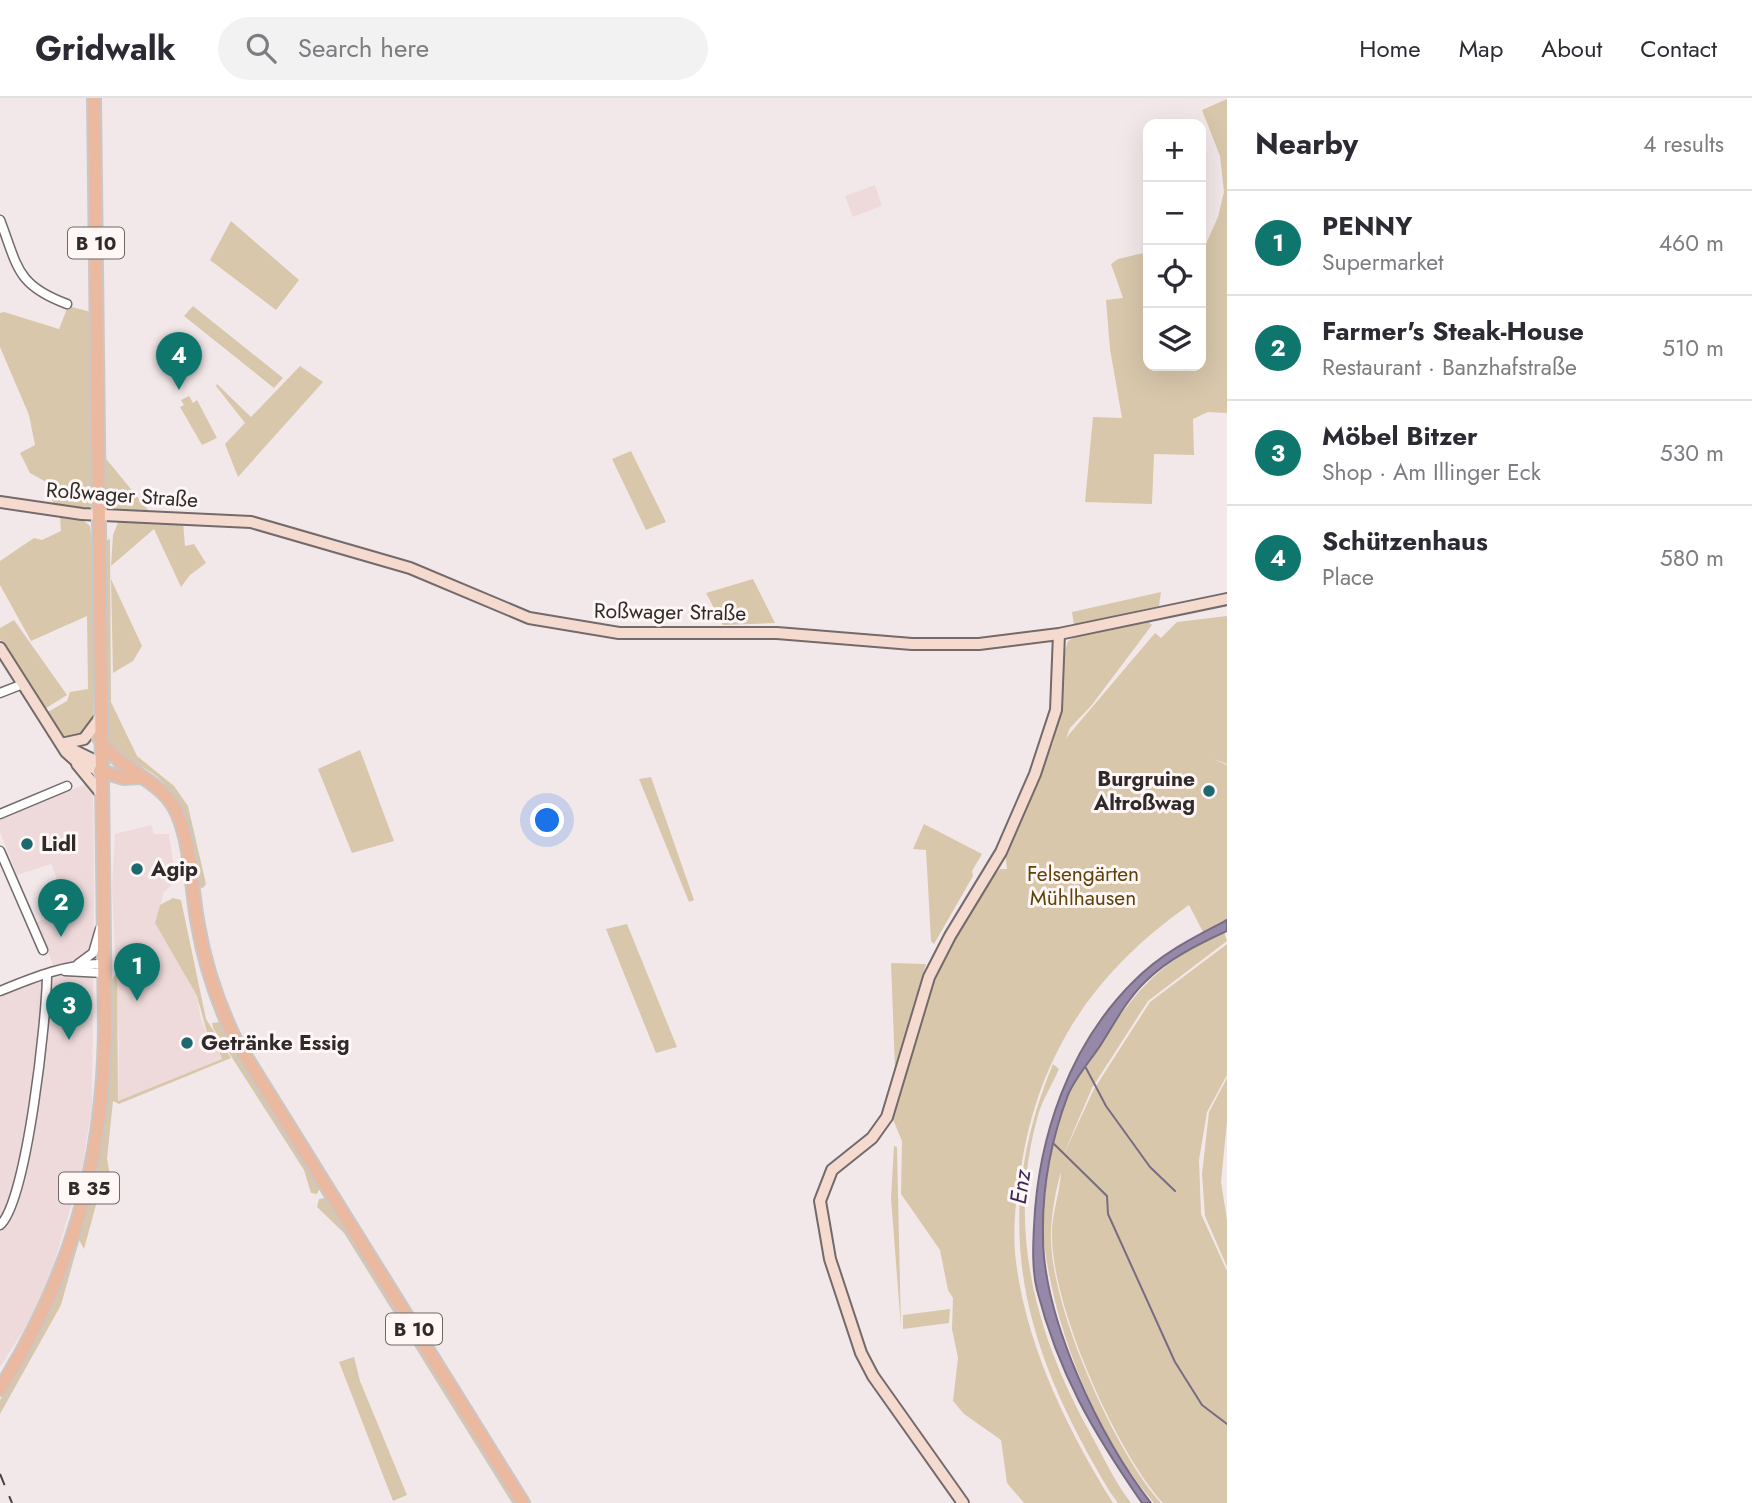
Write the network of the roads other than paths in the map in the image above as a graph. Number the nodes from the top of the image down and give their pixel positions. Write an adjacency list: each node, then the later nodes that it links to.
1 (94, 98): 5 (main road, B 10)
2 (0, 220): 3 (street)
3 (67, 304)
4 (0, 500): 5 (street, Roßwager Straße)
5 (98, 515): 7 (street, Roßwager Straße); 11 (main road, B 10)
6 (1227, 599): 7 (street, Roßwager Straße)
7 (1055, 635): 31 (street)
8 (0, 648): 9 (street)
9 (23, 684): 10 (street); 13 (street)
10 (0, 693)
11 (99, 719): 12 (main road, B 10); 13 (street)
12 (99, 737): 15 (main road, B 10); 16 (main road)
13 (61, 744): 14 (street); 15 (street)
14 (76, 761): 15 (street); 18 (street)
15 (100, 767): 16 (main road, B 10); 18 (main road, B 35)
16 (132, 776): 18 (main road); 30 (main road, B 10)
17 (67, 786): 19 (street)
18 (100, 795): 21 (main road, B 35)
19 (0, 814)
20 (0, 851): 22 (street)
21 (102, 920): 23 (street); 24 (main road, B 35)
22 (43, 950)
23 (77, 965): 24 (street); 25 (street)
24 (103, 969): 25 (street); 29 (main road, B 35)
25 (65, 971): 26 (street)
26 (47, 974): 27 (street); 28 (street)
27 (0, 991)
28 (0, 1225)
29 (0, 1389)
30 (523, 1503)
31 (963, 1503)

